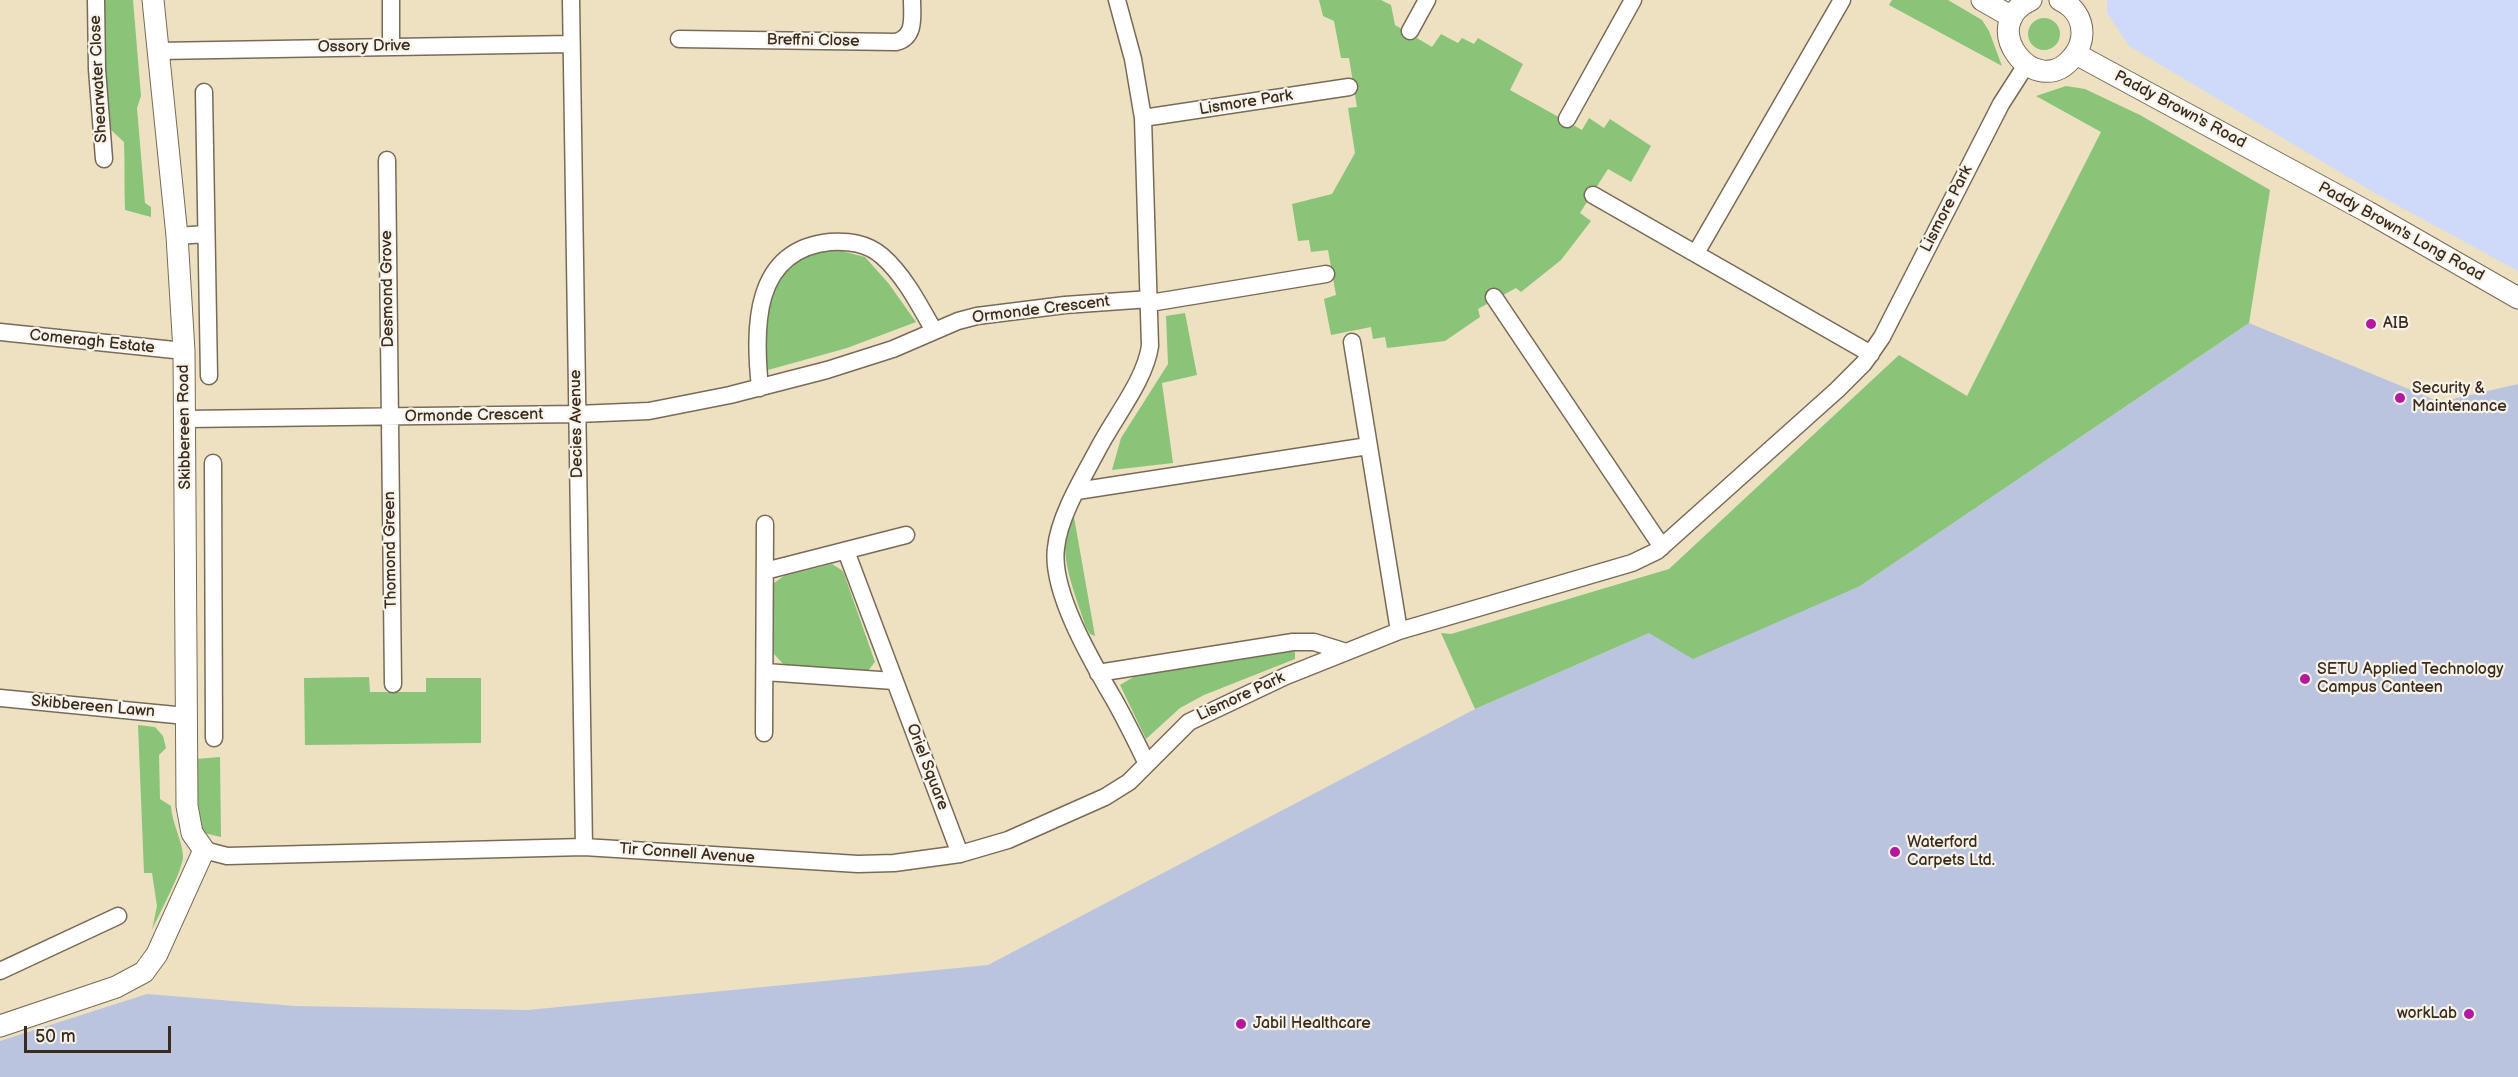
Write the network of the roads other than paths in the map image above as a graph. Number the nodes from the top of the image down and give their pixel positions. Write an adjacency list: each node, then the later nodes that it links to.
1 (96, 0): 25 (street, Shearwater Close)
2 (153, 0): 18 (street, Skibbereen Road)
3 (391, 0): 17 (street)
4 (571, 0): 16 (street, Decies Avenue)
5 (912, 0): 15 (street, Breffni Close)
6 (1117, 0): 23 (street)
7 (1427, 0): 14 (street)
8 (1633, 0): 24 (street)
9 (1842, 0): 30 (street)
10 (1982, 0): 13 (street)
11 (2031, 0): 13 (street)
12 (2060, 0): 19 (street)
13 (2012, 17): 20 (street)
14 (1410, 32)
15 (679, 39)
16 (571, 44): 17 (street, Ossory Drive); 42 (street, Decies Avenue)
17 (391, 46): 18 (street, Ossory Drive)
18 (158, 51): 29 (street, Skibbereen Road)
19 (2076, 54): 20 (street); 33 (street, Paddy Brown's Road)
20 (2026, 65): 39 (street, Lismore Park)
21 (1349, 87): 23 (street, Lismore Park)
22 (204, 92): 28 (street, Skibbereen Road)
23 (1143, 118): 34 (street)
24 (1567, 118)
25 (104, 159)
26 (387, 160): 43 (street, Desmond Grove)
27 (1593, 195): 30 (street)
28 (206, 234): 29 (street); 40 (street, Skibbereen Road)
29 (177, 236): 38 (street, Skibbereen Road)
30 (1696, 253): 39 (street)
31 (1326, 274): 34 (street)
32 (1494, 297): 50 (street)
33 (2518, 298)
34 (1150, 301): 35 (street, Ormonde Crescent); 47 (street)
35 (934, 331): 41 (street, Ormonde Crescent); 41 (street)
36 (0, 332): 38 (street, Comeragh Estate)
37 (1352, 342): 45 (street)
38 (184, 351): 44 (street, Skibbereen Road)
39 (1871, 354): 50 (street, Lismore Park)
40 (208, 376)
41 (760, 388): 42 (street, Ormonde Crescent)
42 (577, 414): 43 (street, Ormonde Crescent); 66 (street, Decies Avenue)
43 (390, 417): 44 (street, Ormonde Crescent); 60 (street, Thomond Green)
44 (186, 419): 53 (street, Skibbereen Road)
45 (1368, 446): 47 (street); 55 (street)
46 (213, 463): 54 (street, Skibbereen Road)
47 (1077, 491): 58 (street)
48 (765, 524): 52 (street)
49 (906, 535): 51 (street)
50 (1662, 547): 55 (street, Lismore Park)
51 (846, 551): 52 (street); 59 (street, Oriel Square)
52 (765, 571): 57 (street)
53 (186, 589): 54 (street); 62 (street, Skibbereen Road)
54 (214, 590): 64 (street, Skibbereen Road)
55 (1399, 631): 56 (street, Lismore Park)
56 (1343, 651): 58 (street, Lismore Park); 65 (street, Lismore Park)
57 (765, 672): 59 (street); 63 (street)
58 (1098, 674): 65 (street)
59 (894, 681): 68 (street, Oriel Square)
60 (393, 684)
61 (0, 698): 62 (street, Skibbereen Lawn)
62 (186, 716): 67 (street, Skibbereen Road)
63 (764, 733)
64 (214, 738)
65 (1148, 764): 68 (street, Tir Connell Avenue)
66 (584, 847): 67 (street, Tir Connell Avenue); 68 (street, Tir Connell Avenue)
67 (204, 850): 71 (street)
68 (960, 854)
69 (118, 916): 70 (street)
70 (0, 971)
71 (0, 1026)

